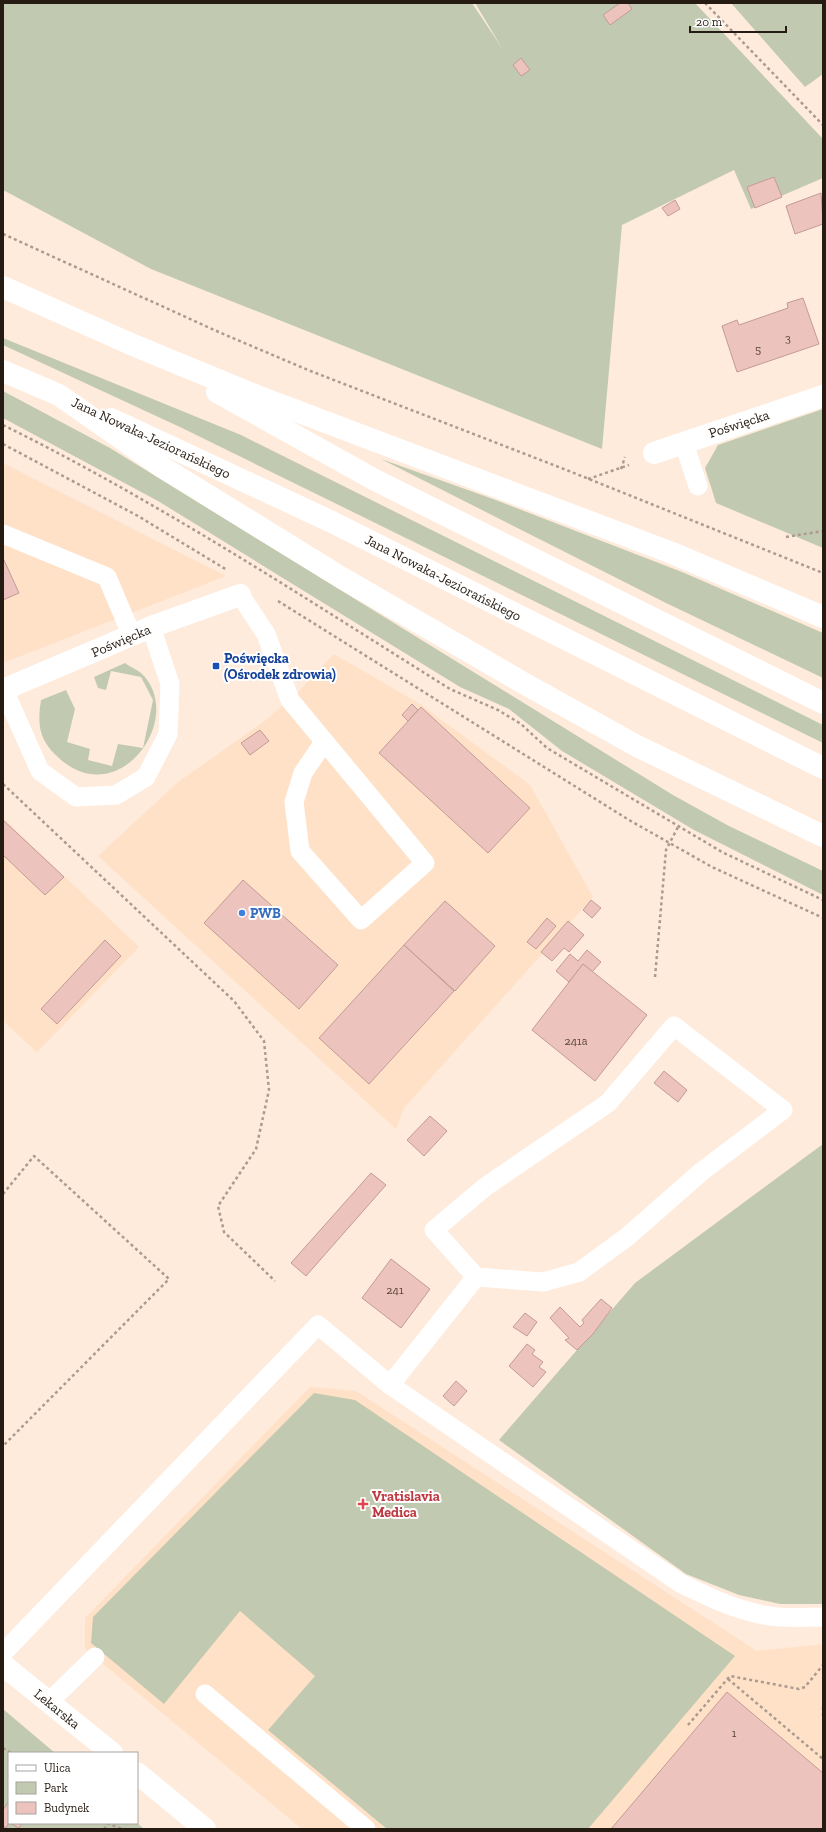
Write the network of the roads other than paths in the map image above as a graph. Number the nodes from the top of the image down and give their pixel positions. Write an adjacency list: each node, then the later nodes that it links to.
1 (3, 287): 2 (street)
2 (133, 345): 11 (street); 15 (street)
3 (3, 371): 4 (street)
4 (59, 395): 17 (street, Jana Nowaka-Jeziorańskiego); 18 (street)
5 (823, 396): 6 (street, Poświęcka)
6 (684, 442): 7 (street, Poświęcka); 8 (lane)
7 (654, 453)
8 (698, 486)
9 (3, 534): 13 (lane)
10 (240, 596): 12 (street, Poświęcka); 16 (lane)
11 (823, 617)
12 (151, 627): 13 (street, Poświęcka); 14 (lane)
13 (132, 636): 14 (street, Poświęcka)
14 (3, 690)
15 (823, 703)
16 (324, 742): 16 (lane)
17 (823, 768)
18 (823, 836)
19 (476, 1277): 19 (lane); 20 (lane)
20 (390, 1385): 21 (lane); 22 (lane)
21 (823, 1617)
22 (3, 1653)
23 (95, 1657): 26 (lane)
24 (3, 1665): 26 (street, Lekarska)
25 (205, 1694): 30 (lane)
26 (49, 1702): 27 (street, Lekarska)
27 (111, 1752)
28 (138, 1775): 29 (street)
29 (205, 1829)
30 (366, 1829)

